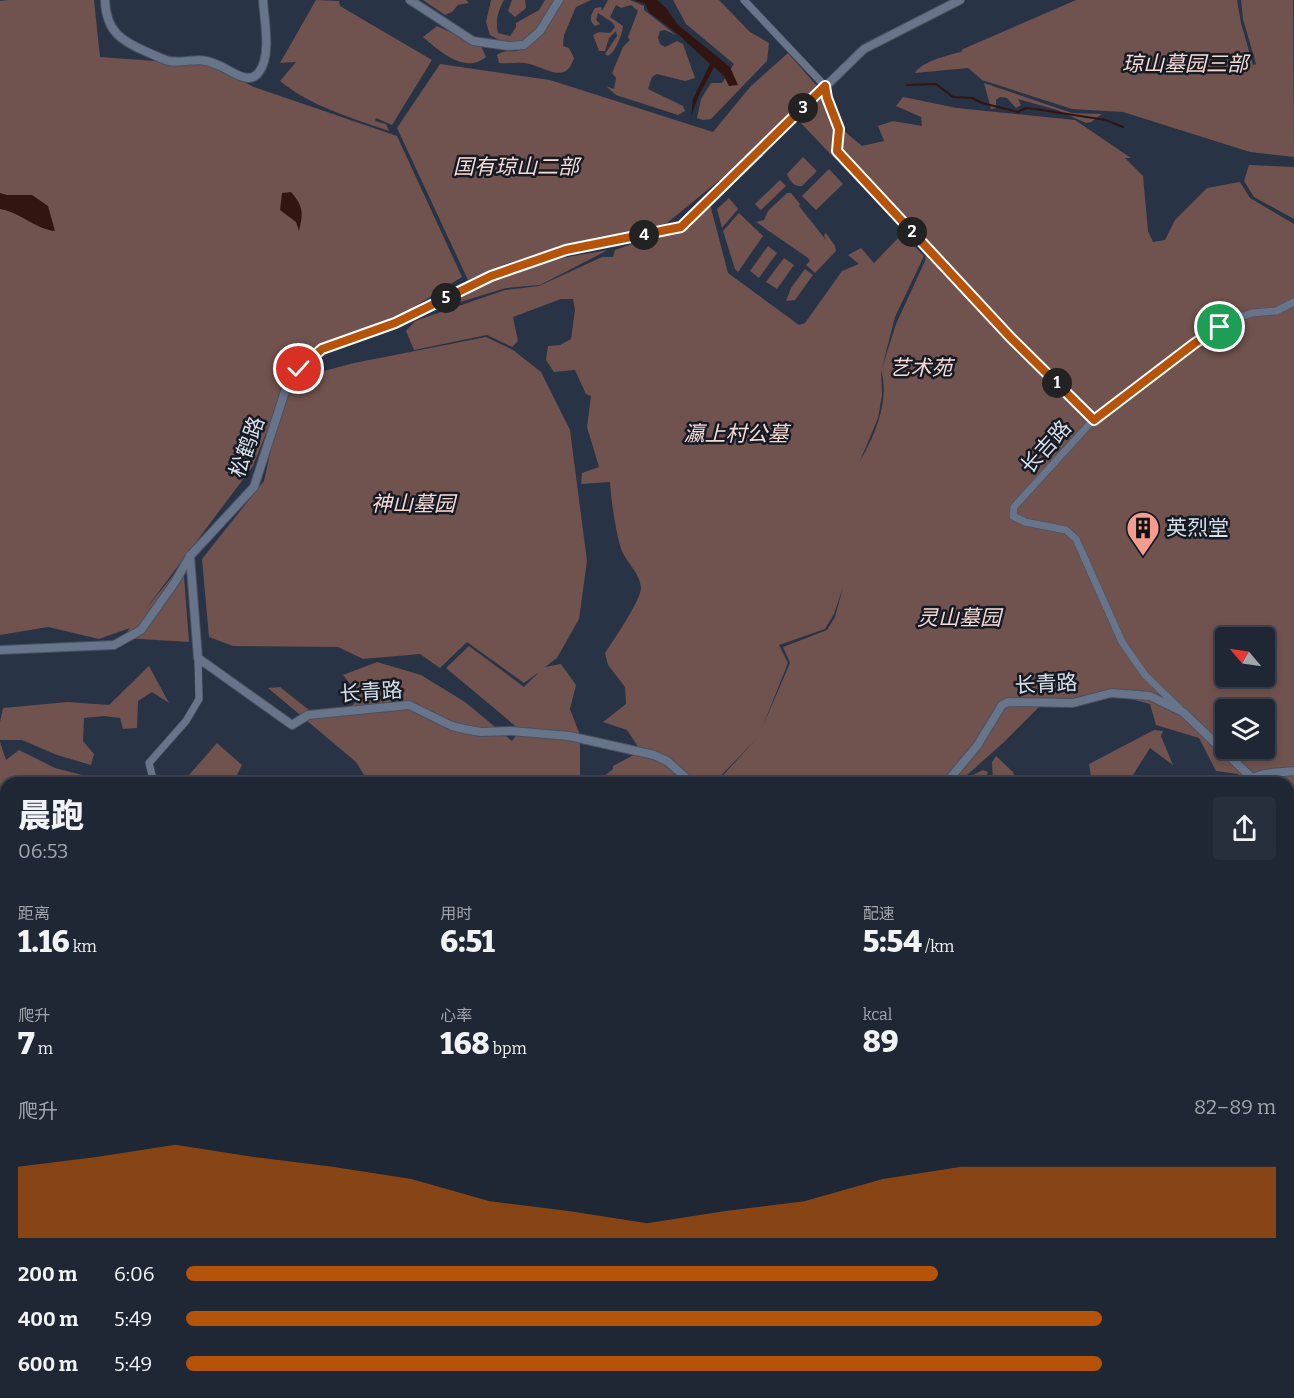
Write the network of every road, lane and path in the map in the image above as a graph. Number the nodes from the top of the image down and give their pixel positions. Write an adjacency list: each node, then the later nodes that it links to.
1 (105, 0): 2 (street)
2 (263, 0)
3 (410, 0): 4 (street)
4 (560, 0)
5 (744, 0): 7 (street)
6 (960, 0): 7 (street, 松鹤路)
7 (825, 86): 9 (street); 10 (street, 松鹤路)
8 (1294, 302): 9 (street, 长吉路)
9 (1094, 420): 13 (street, 长吉路)
10 (190, 556): 11 (street, 松鹤路); 12 (street)
11 (0, 650)
12 (198, 658): 15 (street); 16 (street, 长青路)
13 (1183, 712): 17 (street, 长青路); 18 (street)
14 (1294, 771): 19 (street)
15 (152, 777)
16 (685, 777)
17 (951, 777)
18 (1246, 777)
19 (1264, 777)

